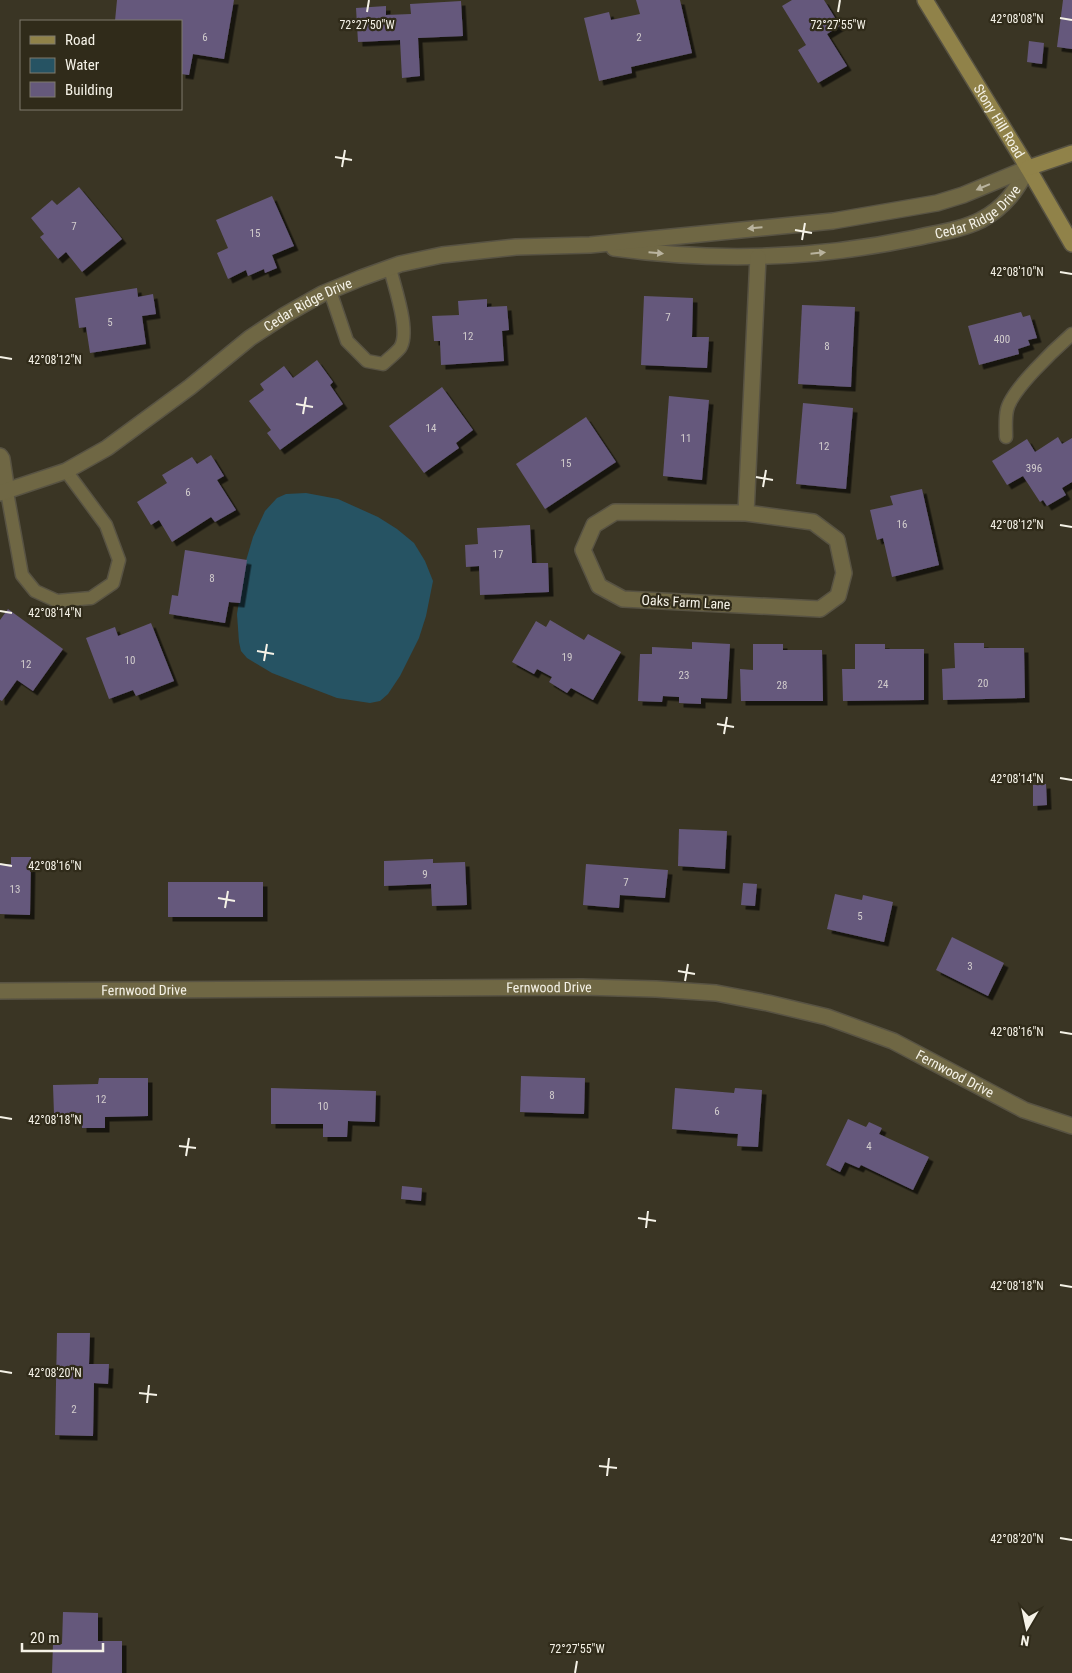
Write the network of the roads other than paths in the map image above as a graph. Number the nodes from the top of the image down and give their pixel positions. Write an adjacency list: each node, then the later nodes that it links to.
1 (925, 0): 3 (main road, Stony Hill Road)
2 (1072, 153): 3 (main road)
3 (1028, 168): 4 (main road, Stony Hill Road); 5 (street, Cedar Ridge Drive, one-way to 5); 6 (street, Cedar Ridge Drive, one-way to 3)
4 (1072, 244)
5 (590, 245): 6 (street, Cedar Ridge Drive, one-way to 6); 7 (street, Cedar Ridge Drive)
6 (758, 257): 14 (street)
7 (390, 268): 8 (street, Cedar Ridge Drive); 8 (lane)
8 (330, 291): 12 (street, Cedar Ridge Drive)
9 (1072, 334): 10 (lane)
10 (1006, 437)
11 (0, 456): 13 (street)
12 (66, 471): 13 (street); 13 (lane)
13 (3, 492)
14 (746, 513): 14 (street, Oaks Farm Lane)
15 (0, 991): 16 (street, Fernwood Drive)
16 (1072, 1126)

